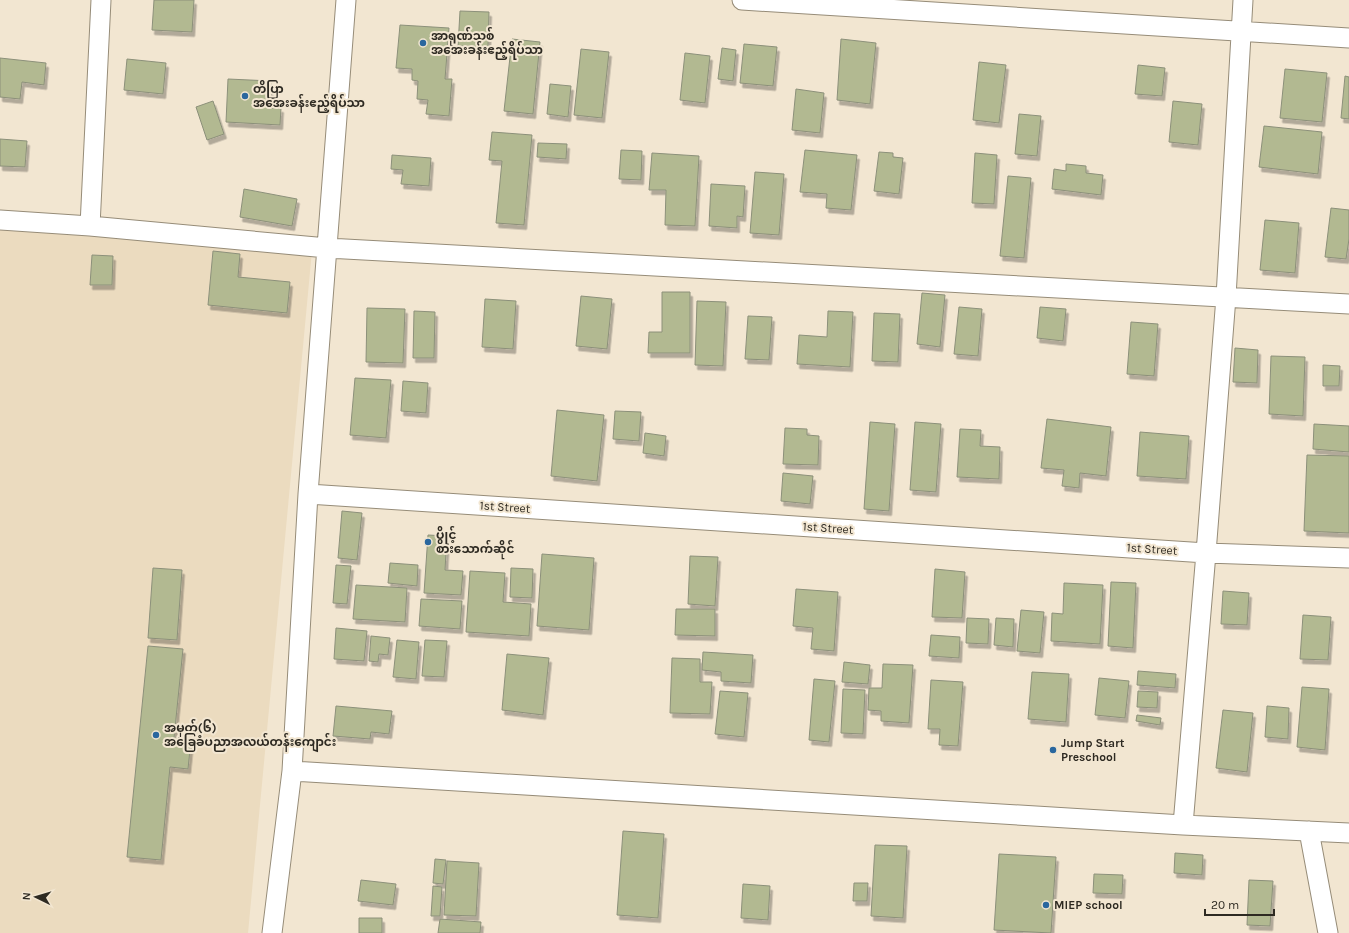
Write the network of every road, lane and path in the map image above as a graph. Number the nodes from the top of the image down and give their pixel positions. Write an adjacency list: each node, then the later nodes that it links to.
1 (101, 0): 8 (street)
2 (346, 0): 9 (street)
3 (742, 0): 5 (street)
4 (1243, 0): 5 (street)
5 (1242, 32): 6 (street); 10 (street)
6 (1349, 38)
7 (0, 220): 8 (street)
8 (90, 226): 9 (street)
9 (327, 248): 10 (street); 12 (street)
10 (1226, 297): 11 (street); 13 (street)
11 (1349, 304)
12 (308, 494): 13 (street, 1st Street); 15 (street)
13 (1206, 553): 14 (street, 1st Street); 16 (street)
14 (1349, 558)
15 (292, 771): 16 (street); 19 (street)
16 (1183, 825): 17 (street)
17 (1310, 831): 18 (street); 20 (street)
18 (1349, 833)
19 (272, 933)
20 (1328, 933)

